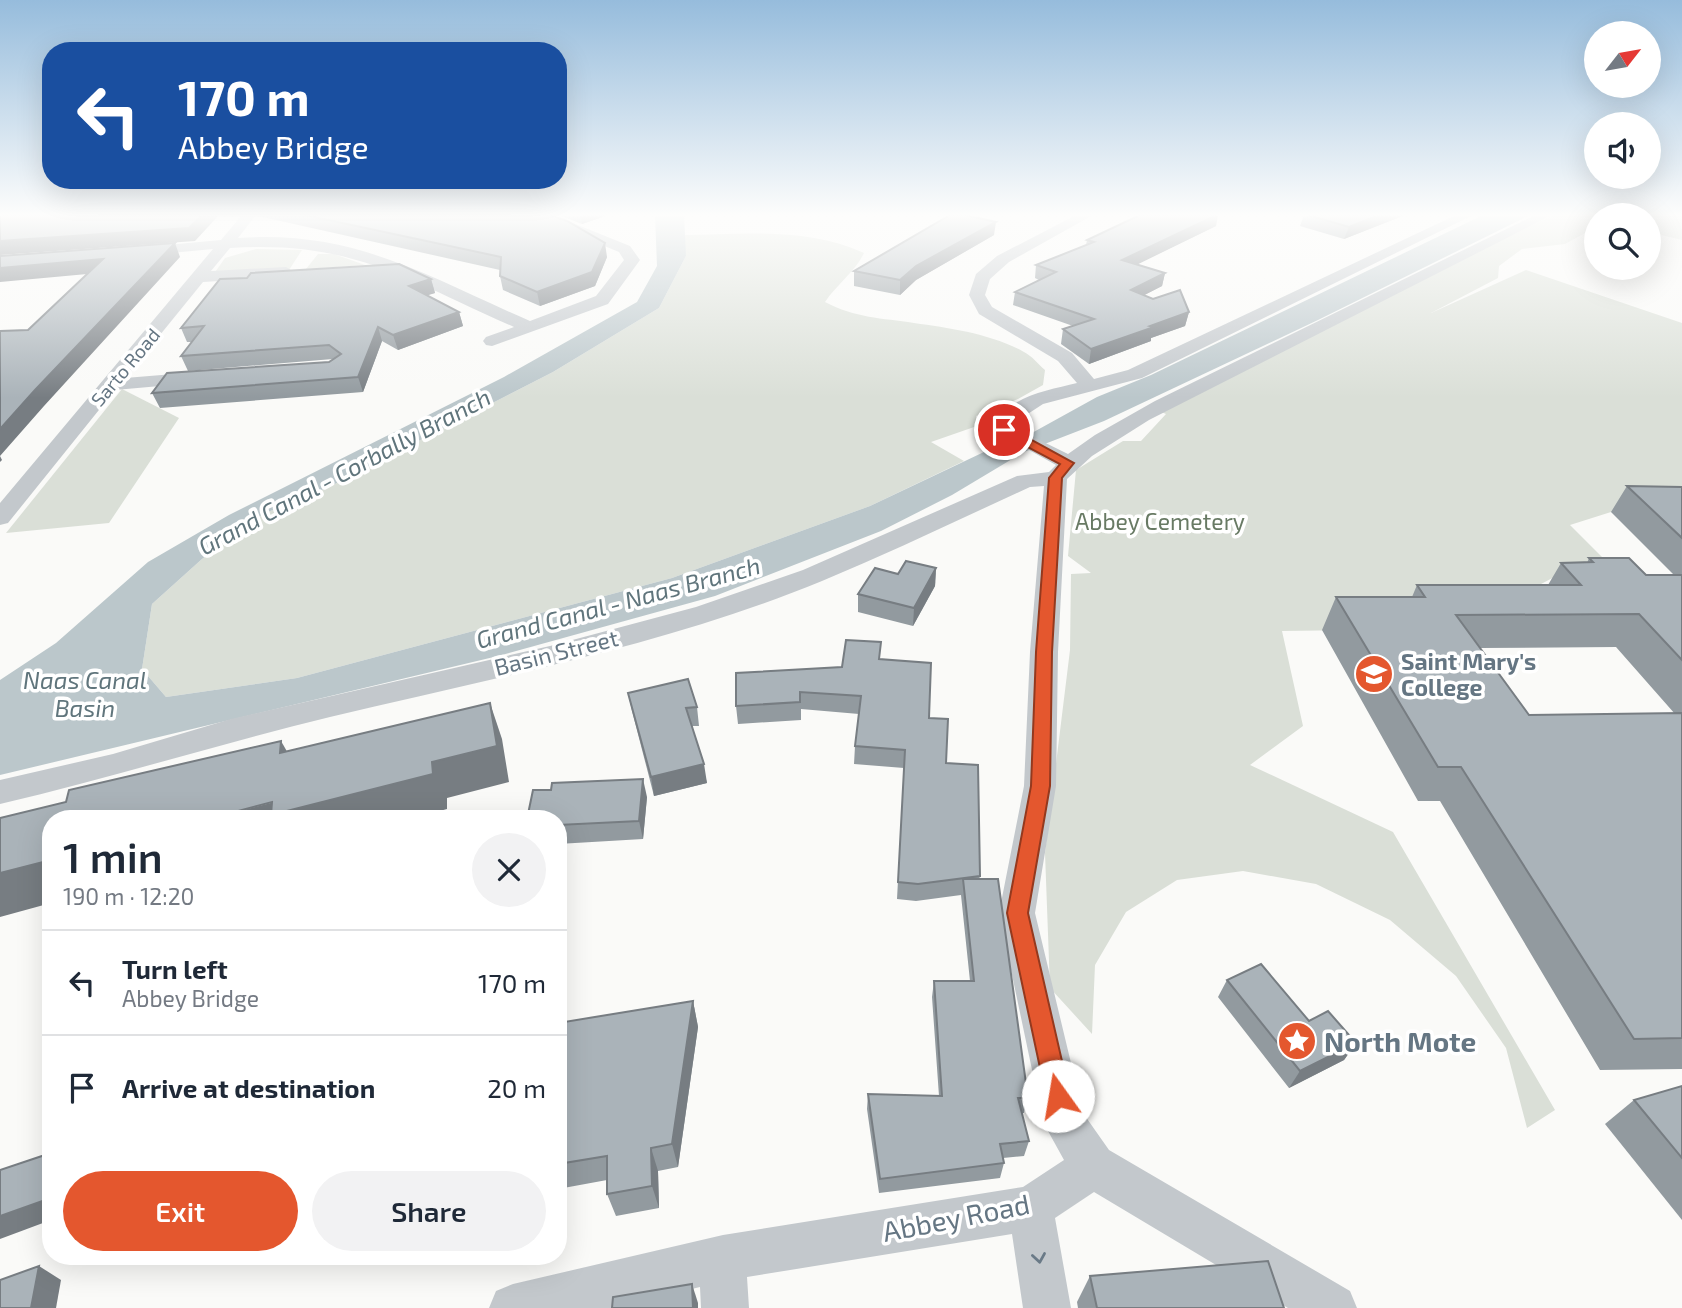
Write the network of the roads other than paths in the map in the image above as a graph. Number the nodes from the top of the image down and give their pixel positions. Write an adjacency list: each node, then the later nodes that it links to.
1 (219, 276): 7 (street)
2 (420, 276): 8 (street)
3 (620, 276): 8 (street)
4 (983, 276): 12 (street)
5 (1339, 276): 12 (street)
6 (1420, 276): 13 (street)
7 (200, 277): 11 (street, Sarto Road)
8 (528, 327): 9 (street)
9 (492, 341)
10 (215, 377): 11 (street)
11 (110, 385): 14 (street, Sarto Road)
12 (1089, 385): 13 (street)
13 (1058, 466): 15 (street, Basin Street); 16 (street)
14 (0, 518)
15 (0, 792)
16 (1093, 1166): 17 (street, Abbey Road); 22 (street)
17 (1031, 1208): 18 (street, Abbey Road); 21 (street, one-way to 21)
18 (723, 1258): 19 (street, Abbey Road); 20 (street)
19 (513, 1308)
20 (725, 1308)
21 (1048, 1308)
22 (1333, 1308)

